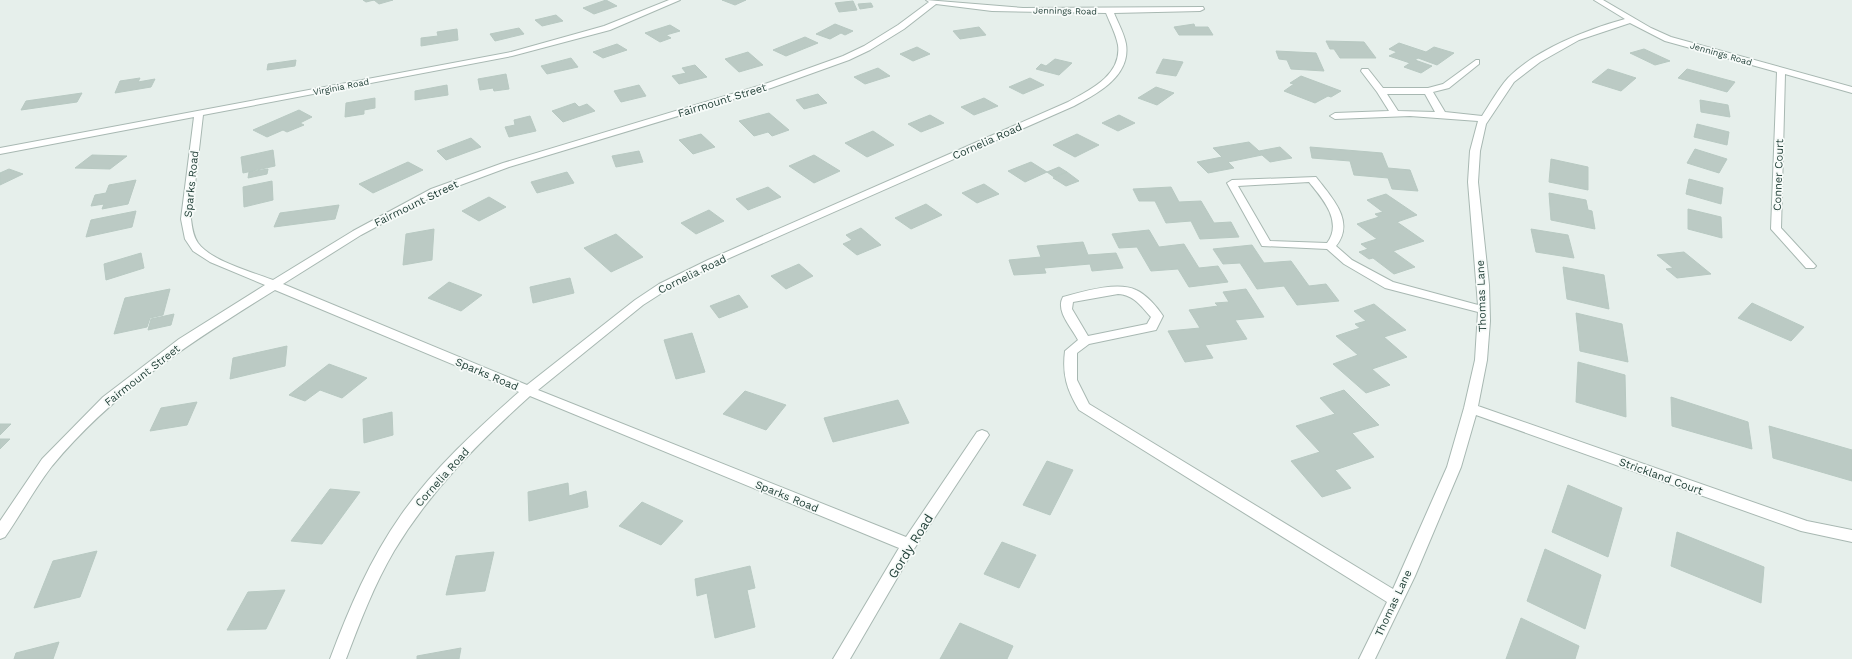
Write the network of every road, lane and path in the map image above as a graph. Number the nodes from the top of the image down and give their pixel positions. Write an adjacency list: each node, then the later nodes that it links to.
1 (676, 0): 14 (street, Virginia Road)
2 (934, 0): 5 (street, Jennings Road); 21 (street, Fairmount Street)
3 (1598, 0): 6 (street, Jennings Road)
4 (1200, 9): 5 (street, Jennings Road)
5 (1109, 11): 24 (street, Cornelia Road)
6 (1631, 20): 8 (street, Jennings Road); 17 (street, Thomas Lane)
7 (1476, 62): 11 (street)
8 (1781, 70): 10 (street, Jennings Road); 20 (street, Conner Court)
9 (1366, 71): 12 (street)
10 (1852, 90)
11 (1428, 91): 12 (street); 15 (street)
12 (1381, 92): 13 (street)
13 (1394, 112): 15 (street); 16 (street)
14 (199, 114): 18 (street, Virginia Road); 21 (street, Sparks Road)
15 (1441, 114): 17 (street)
16 (1335, 116)
17 (1484, 119): 22 (street, Thomas Lane)
18 (0, 151)
19 (1330, 246): 19 (street); 22 (street)
20 (1810, 266)
21 (273, 284): 24 (street, Sparks Road); 27 (street, Fairmount Street)
22 (1484, 310): 25 (street, Thomas Lane)
23 (1085, 341): 23 (street); 30 (street)
24 (527, 390): 29 (street, Sparks Road); 31 (street, Cornelia Road)
25 (1471, 408): 28 (street, Strickland Court); 30 (street, Thomas Lane)
26 (982, 435): 29 (street, Gordy Road)
27 (0, 532)
28 (1852, 536)
29 (909, 545): 32 (street, Gordy Road)
30 (1396, 599): 33 (street, Thomas Lane)
31 (338, 659)
32 (841, 659)
33 (1366, 659)

